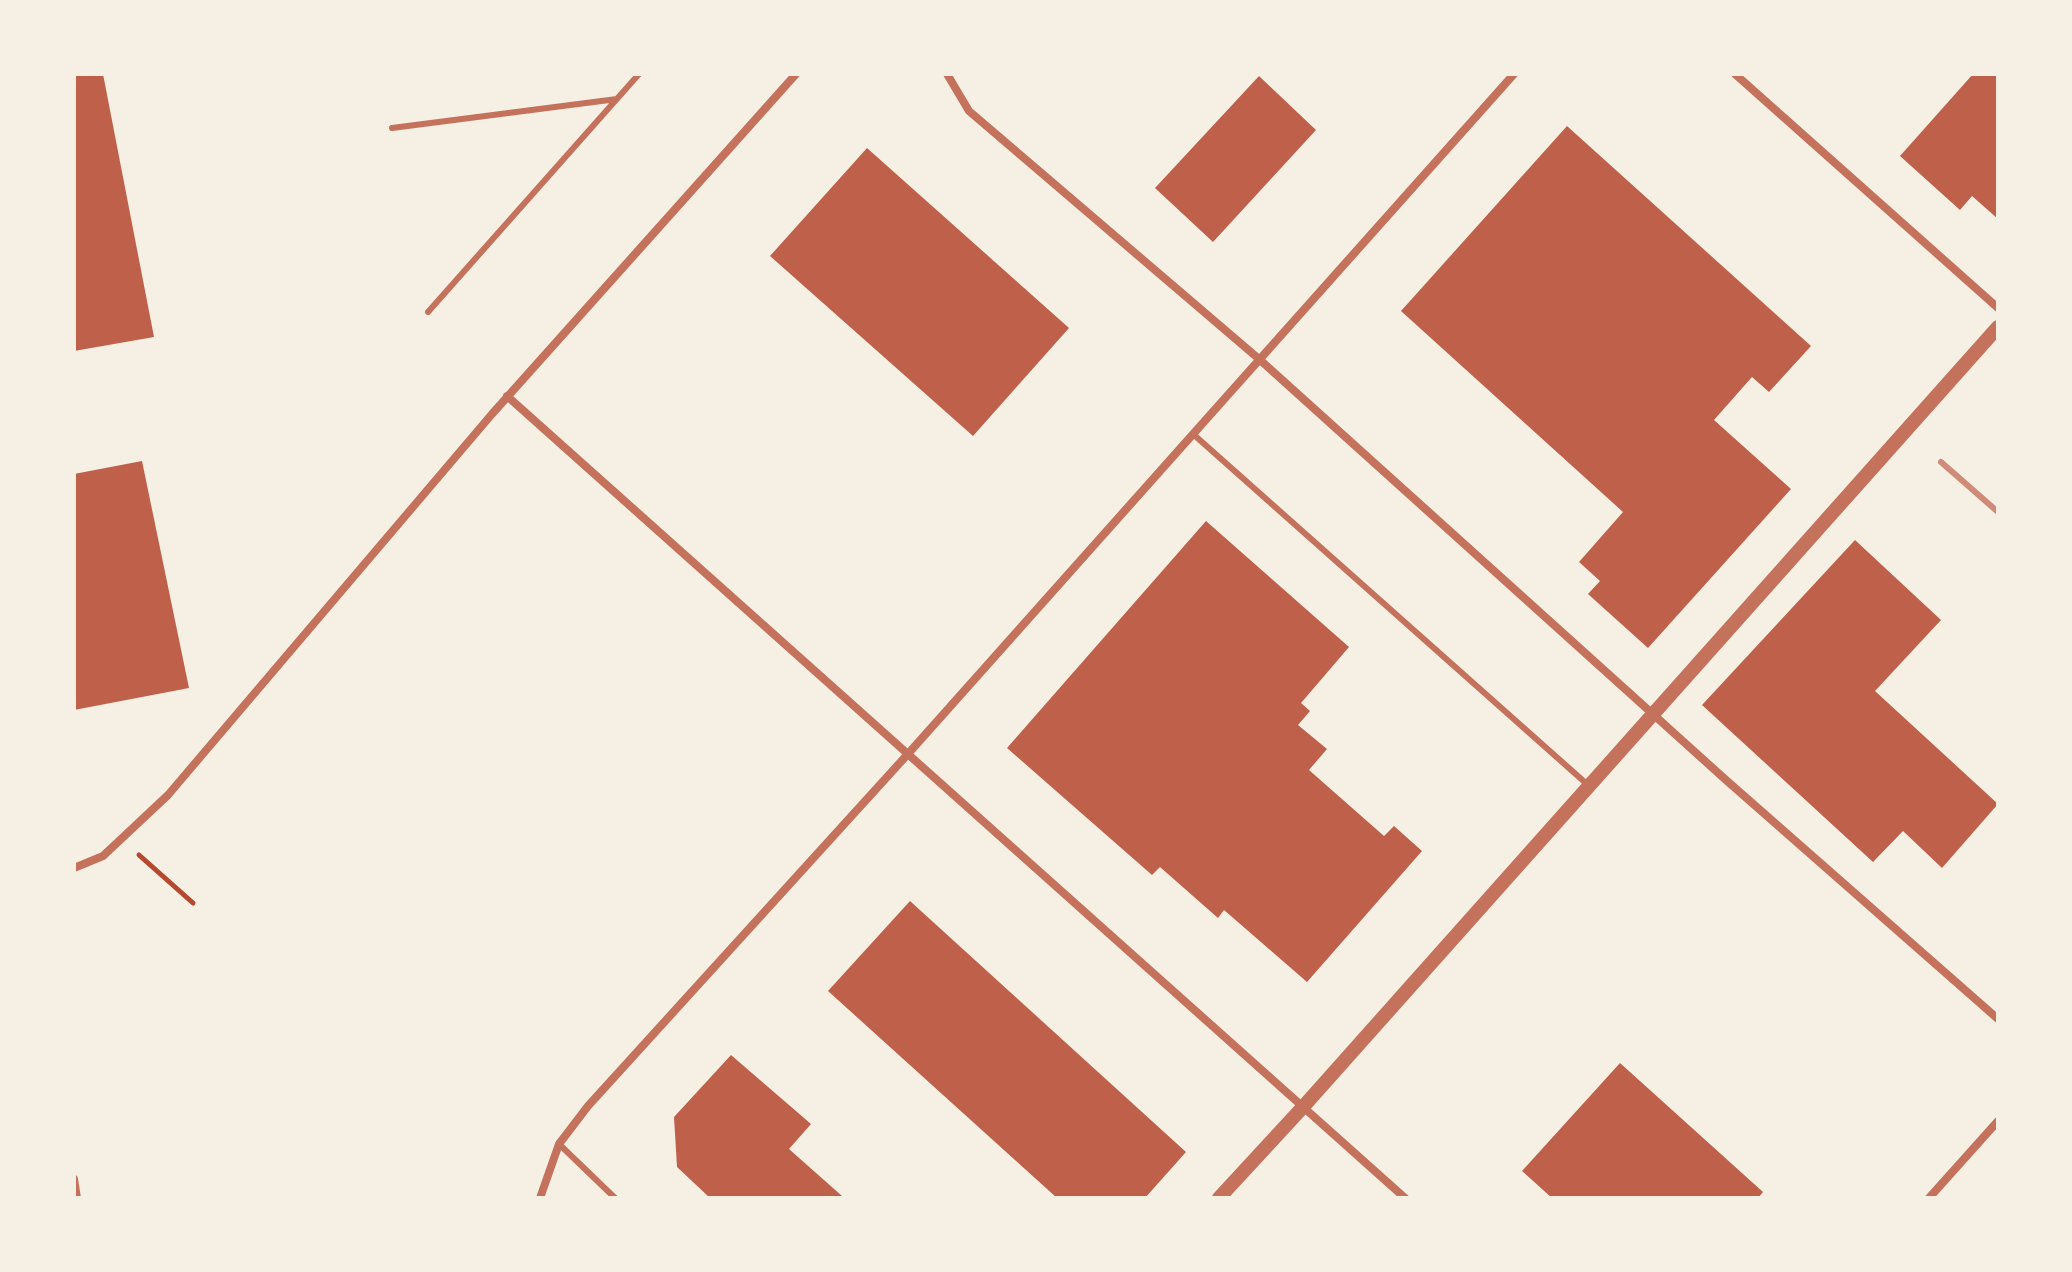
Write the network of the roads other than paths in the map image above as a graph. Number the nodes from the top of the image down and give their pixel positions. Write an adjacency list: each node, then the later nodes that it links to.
1 (639, 74): 6 (lane)
2 (796, 74): 12 (street)
3 (947, 74): 11 (street)
4 (1514, 74): 11 (street)
5 (1735, 74): 8 (street)
6 (617, 99): 7 (lane); 9 (lane)
7 (392, 128)
8 (1998, 308)
9 (428, 312)
10 (1998, 327): 14 (street)
11 (1259, 359): 13 (street); 14 (street)
12 (507, 396): 15 (street); 17 (street)
13 (1193, 434): 15 (street); 16 (lane)
14 (1653, 712): 16 (street); 18 (street)
15 (907, 755): 19 (street); 21 (street)
16 (1588, 786): 19 (street)
17 (74, 868)
18 (1998, 1019)
19 (1303, 1107): 26 (street); 27 (street)
20 (1998, 1121): 28 (street)
21 (559, 1144): 24 (street); 25 (lane)
22 (74, 1179): 23 (street)
23 (77, 1198)
24 (540, 1198)
25 (615, 1198)
26 (1219, 1198)
27 (1405, 1198)
28 (1929, 1198)

